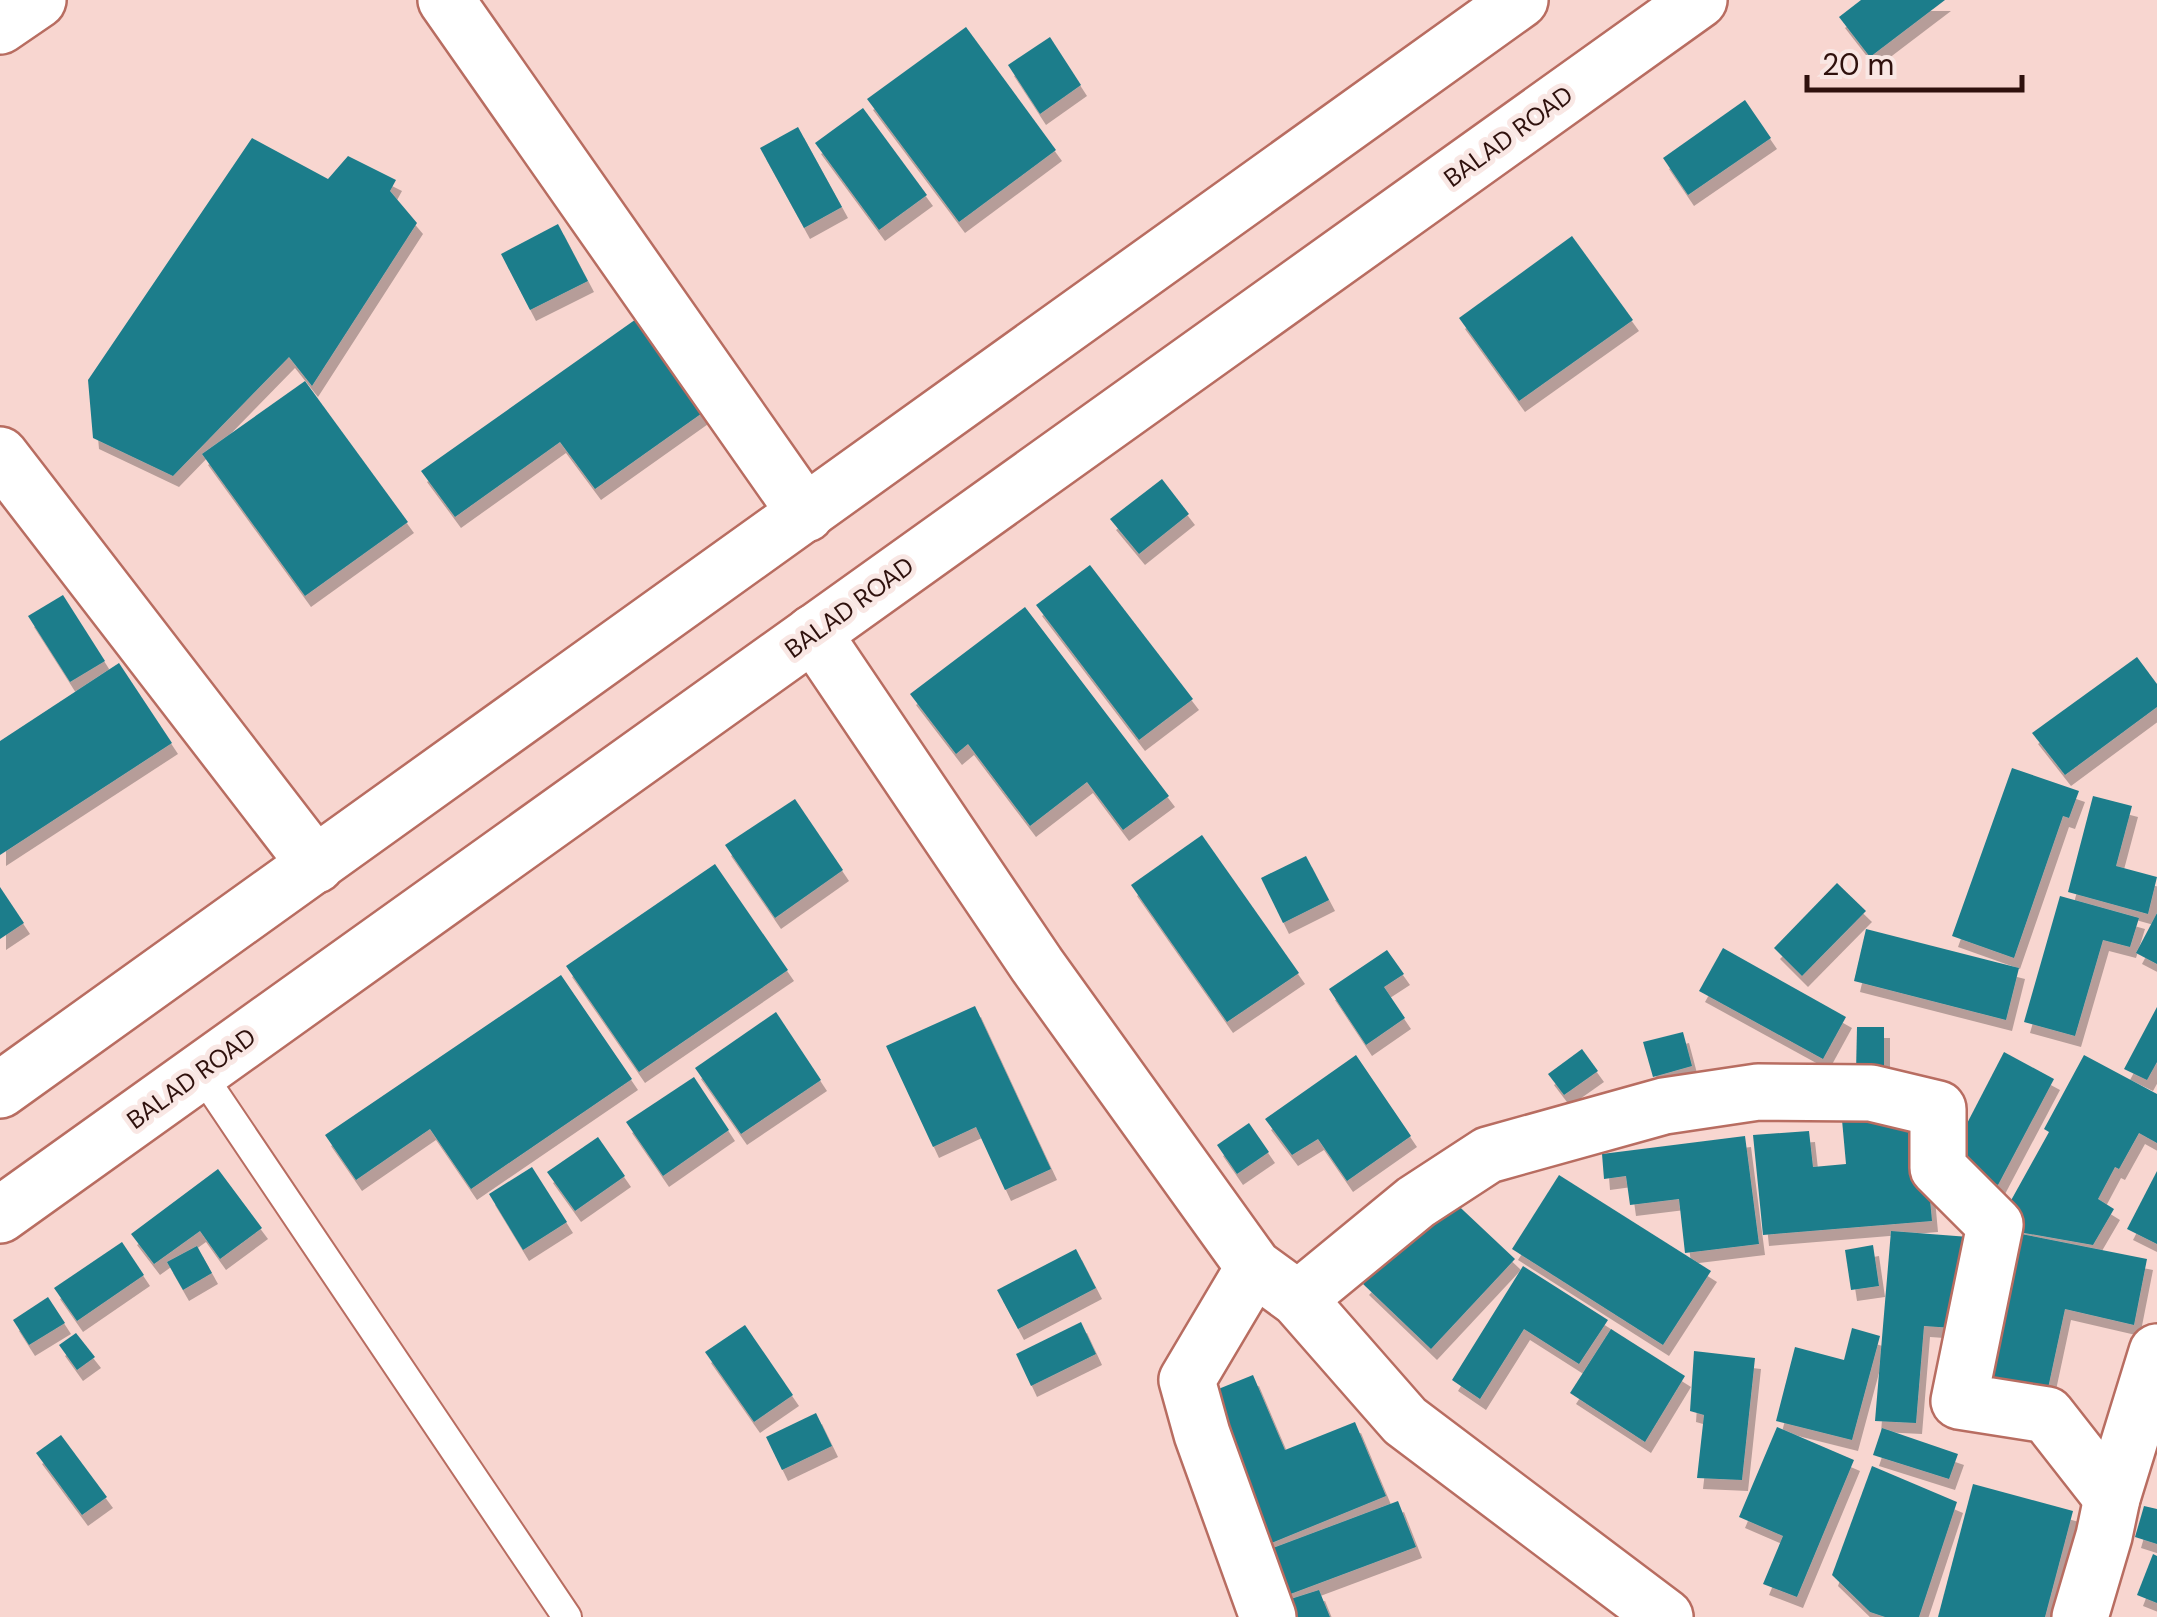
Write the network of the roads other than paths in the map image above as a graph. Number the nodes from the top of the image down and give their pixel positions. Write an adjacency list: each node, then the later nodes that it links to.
1 (38, 0): 5 (main road)
2 (446, 0): 7 (main road)
3 (1520, 0): 7 (main road)
4 (1699, 0): 8 (main road, BALAD ROAD)
5 (0, 26)
6 (0, 455): 9 (main road)
7 (806, 514): 9 (main road)
8 (813, 633): 10 (main road, BALAD ROAD); 13 (main road)
9 (316, 864): 11 (main road)
10 (200, 1072): 12 (main road, BALAD ROAD); 17 (lane)
11 (0, 1090)
12 (0, 1215)
13 (1254, 1266): 14 (main road); 18 (main road)
14 (1298, 1299): 16 (main road); 19 (main road)
15 (2157, 1352): 16 (main road)
16 (2112, 1498): 20 (main road)
17 (567, 1617)
18 (1268, 1617)
19 (1665, 1617)
20 (2080, 1617)

